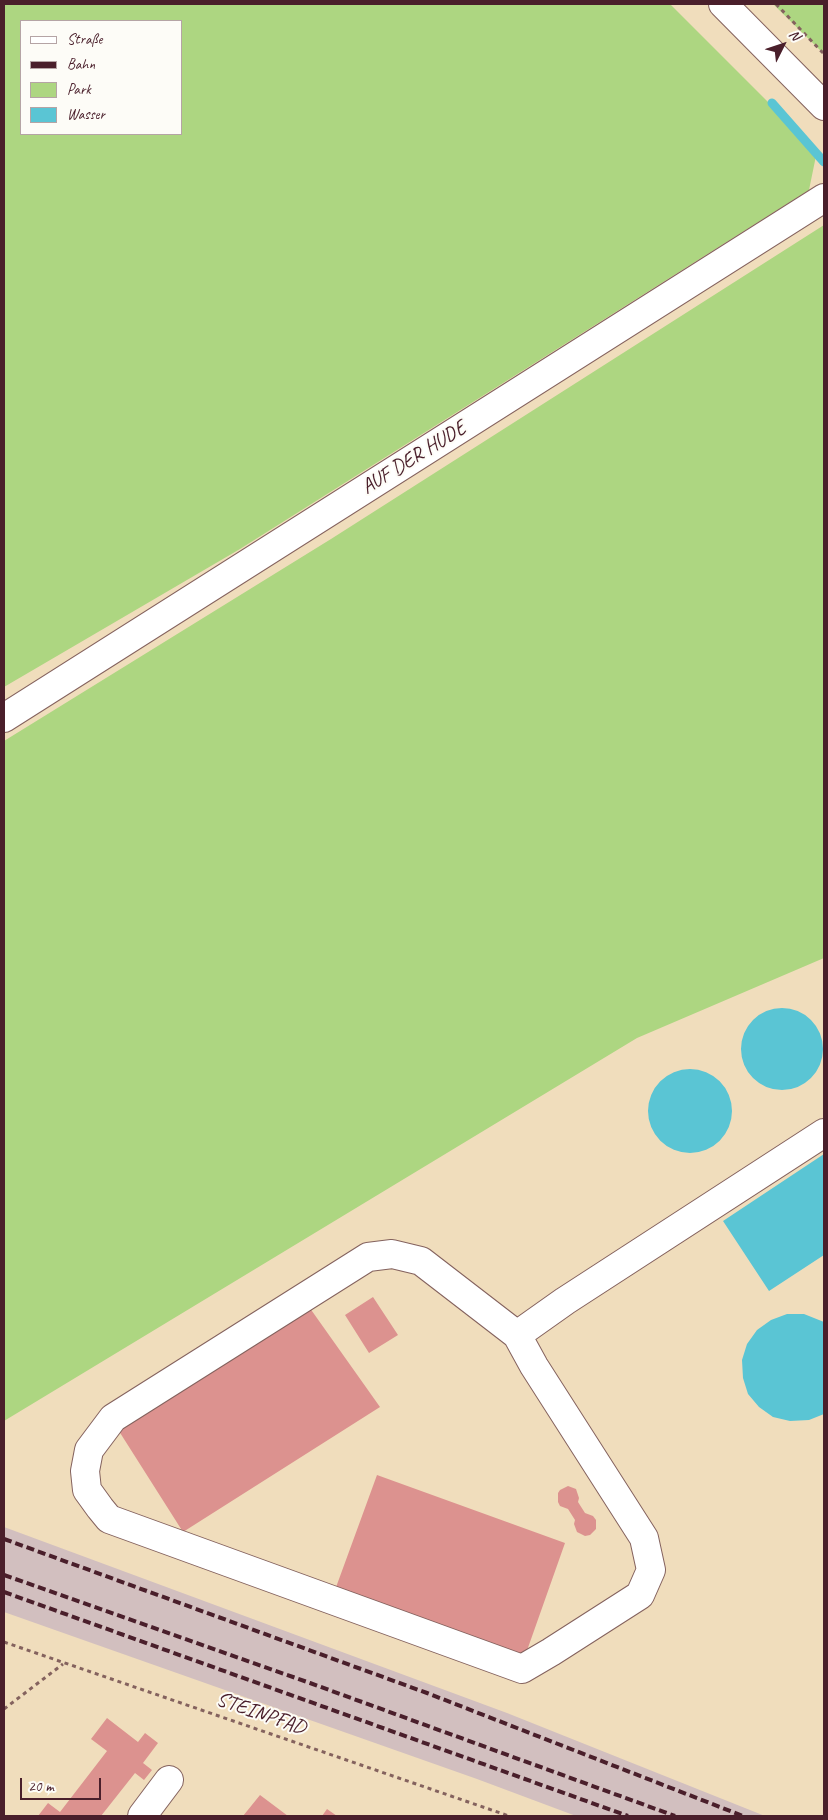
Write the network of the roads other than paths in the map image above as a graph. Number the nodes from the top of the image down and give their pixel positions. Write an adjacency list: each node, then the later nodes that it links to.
1 (723, 4): 2 (street)
2 (824, 106)
3 (824, 198): 4 (street, AUF DER HUDE)
4 (4, 718)
5 (824, 1133): 6 (street)
6 (517, 1334): 6 (street)
7 (169, 1780): 8 (street)
8 (142, 1816)

